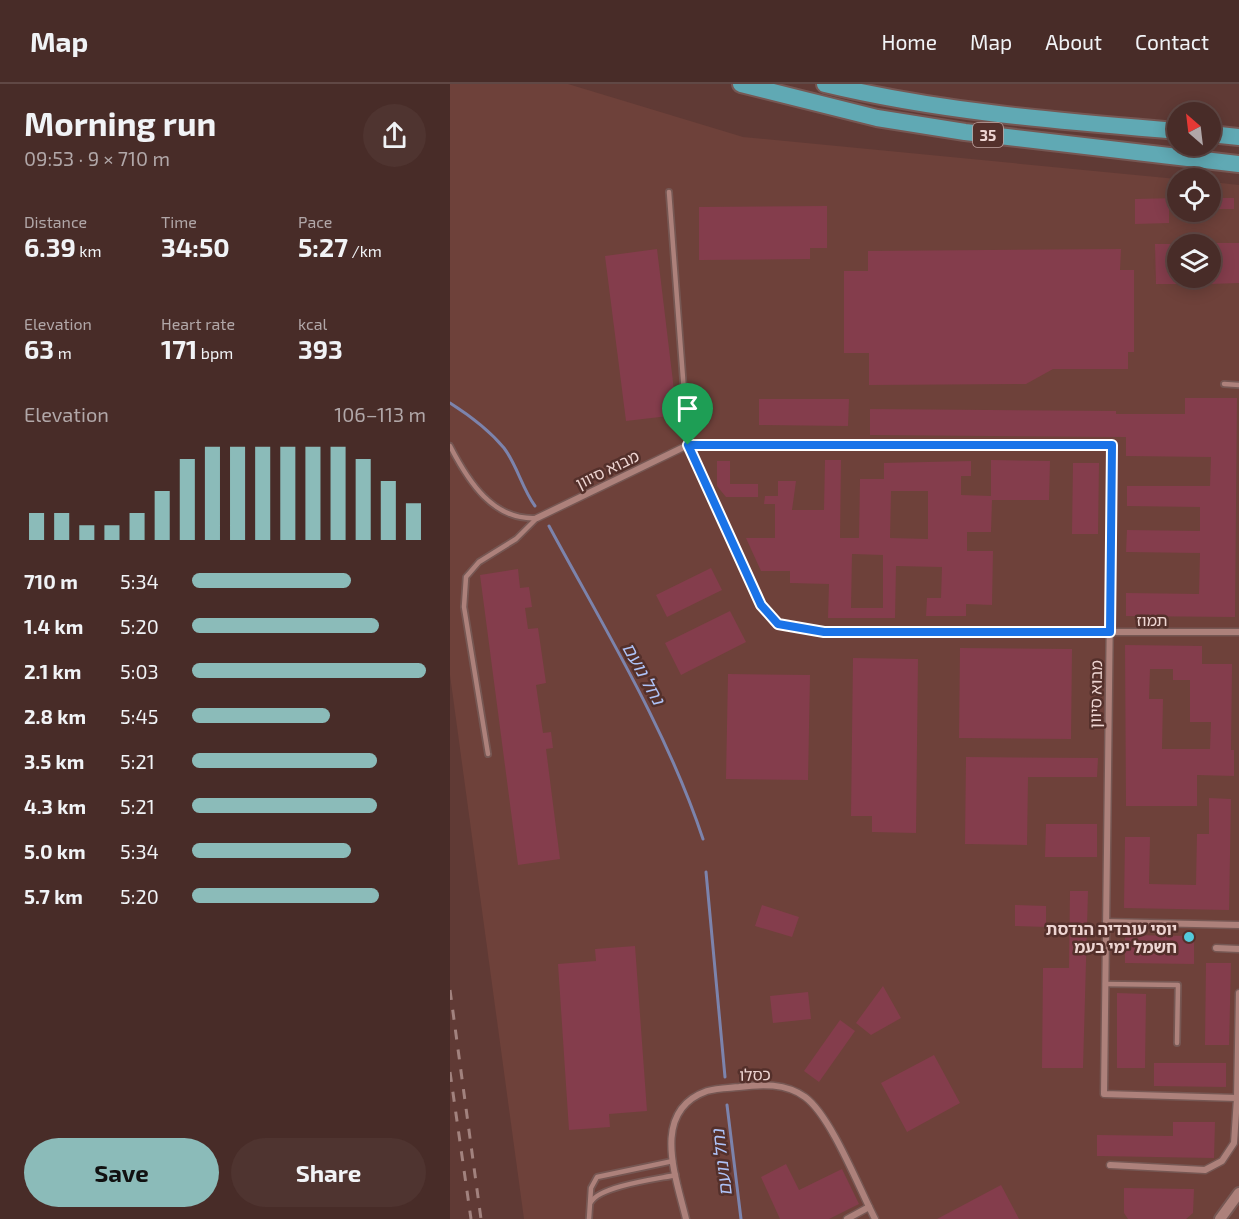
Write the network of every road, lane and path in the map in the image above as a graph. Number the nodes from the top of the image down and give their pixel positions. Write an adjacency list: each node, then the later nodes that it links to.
1 (741, 84): 6 (highway, 35)
2 (825, 84): 3 (highway, 35)
3 (1167, 130)
4 (1221, 135): 5 (highway)
5 (1239, 137)
6 (1236, 165)
7 (669, 192): 10 (lane)
8 (1224, 384): 9 (lane)
9 (1239, 385)
10 (688, 445): 12 (street, מבוא סיוון); 14 (street, תמוז); 14 (street, מבוא סיוון)
11 (450, 446): 12 (lane)
12 (537, 518): 16 (lane)
13 (1239, 631): 14 (street, תמוז); 15 (street)
14 (1110, 632): 17 (street, מבוא סיוון)
15 (1239, 638)
16 (488, 754)
17 (1106, 922): 18 (street); 21 (street, מבוא סיוון)
18 (1239, 925)
19 (1216, 948): 20 (street)
20 (1239, 949)
21 (1105, 984): 23 (lane); 24 (street, מבוא סיוון)
22 (1239, 993): 24 (street)
23 (1177, 1043)
24 (1237, 1098): 26 (street)
25 (673, 1161): 27 (street, כסלו); 29 (lane); 30 (street, כסלו)
26 (1110, 1166)
27 (676, 1175): 29 (lane); 32 (street, כסלו)
28 (1239, 1193): 35 (street)
29 (589, 1207): 31 (lane)
30 (869, 1207): 33 (street); 34 (street, כסלו)
31 (589, 1219)
32 (686, 1219)
33 (847, 1219)
34 (875, 1219)
35 (1220, 1219)

